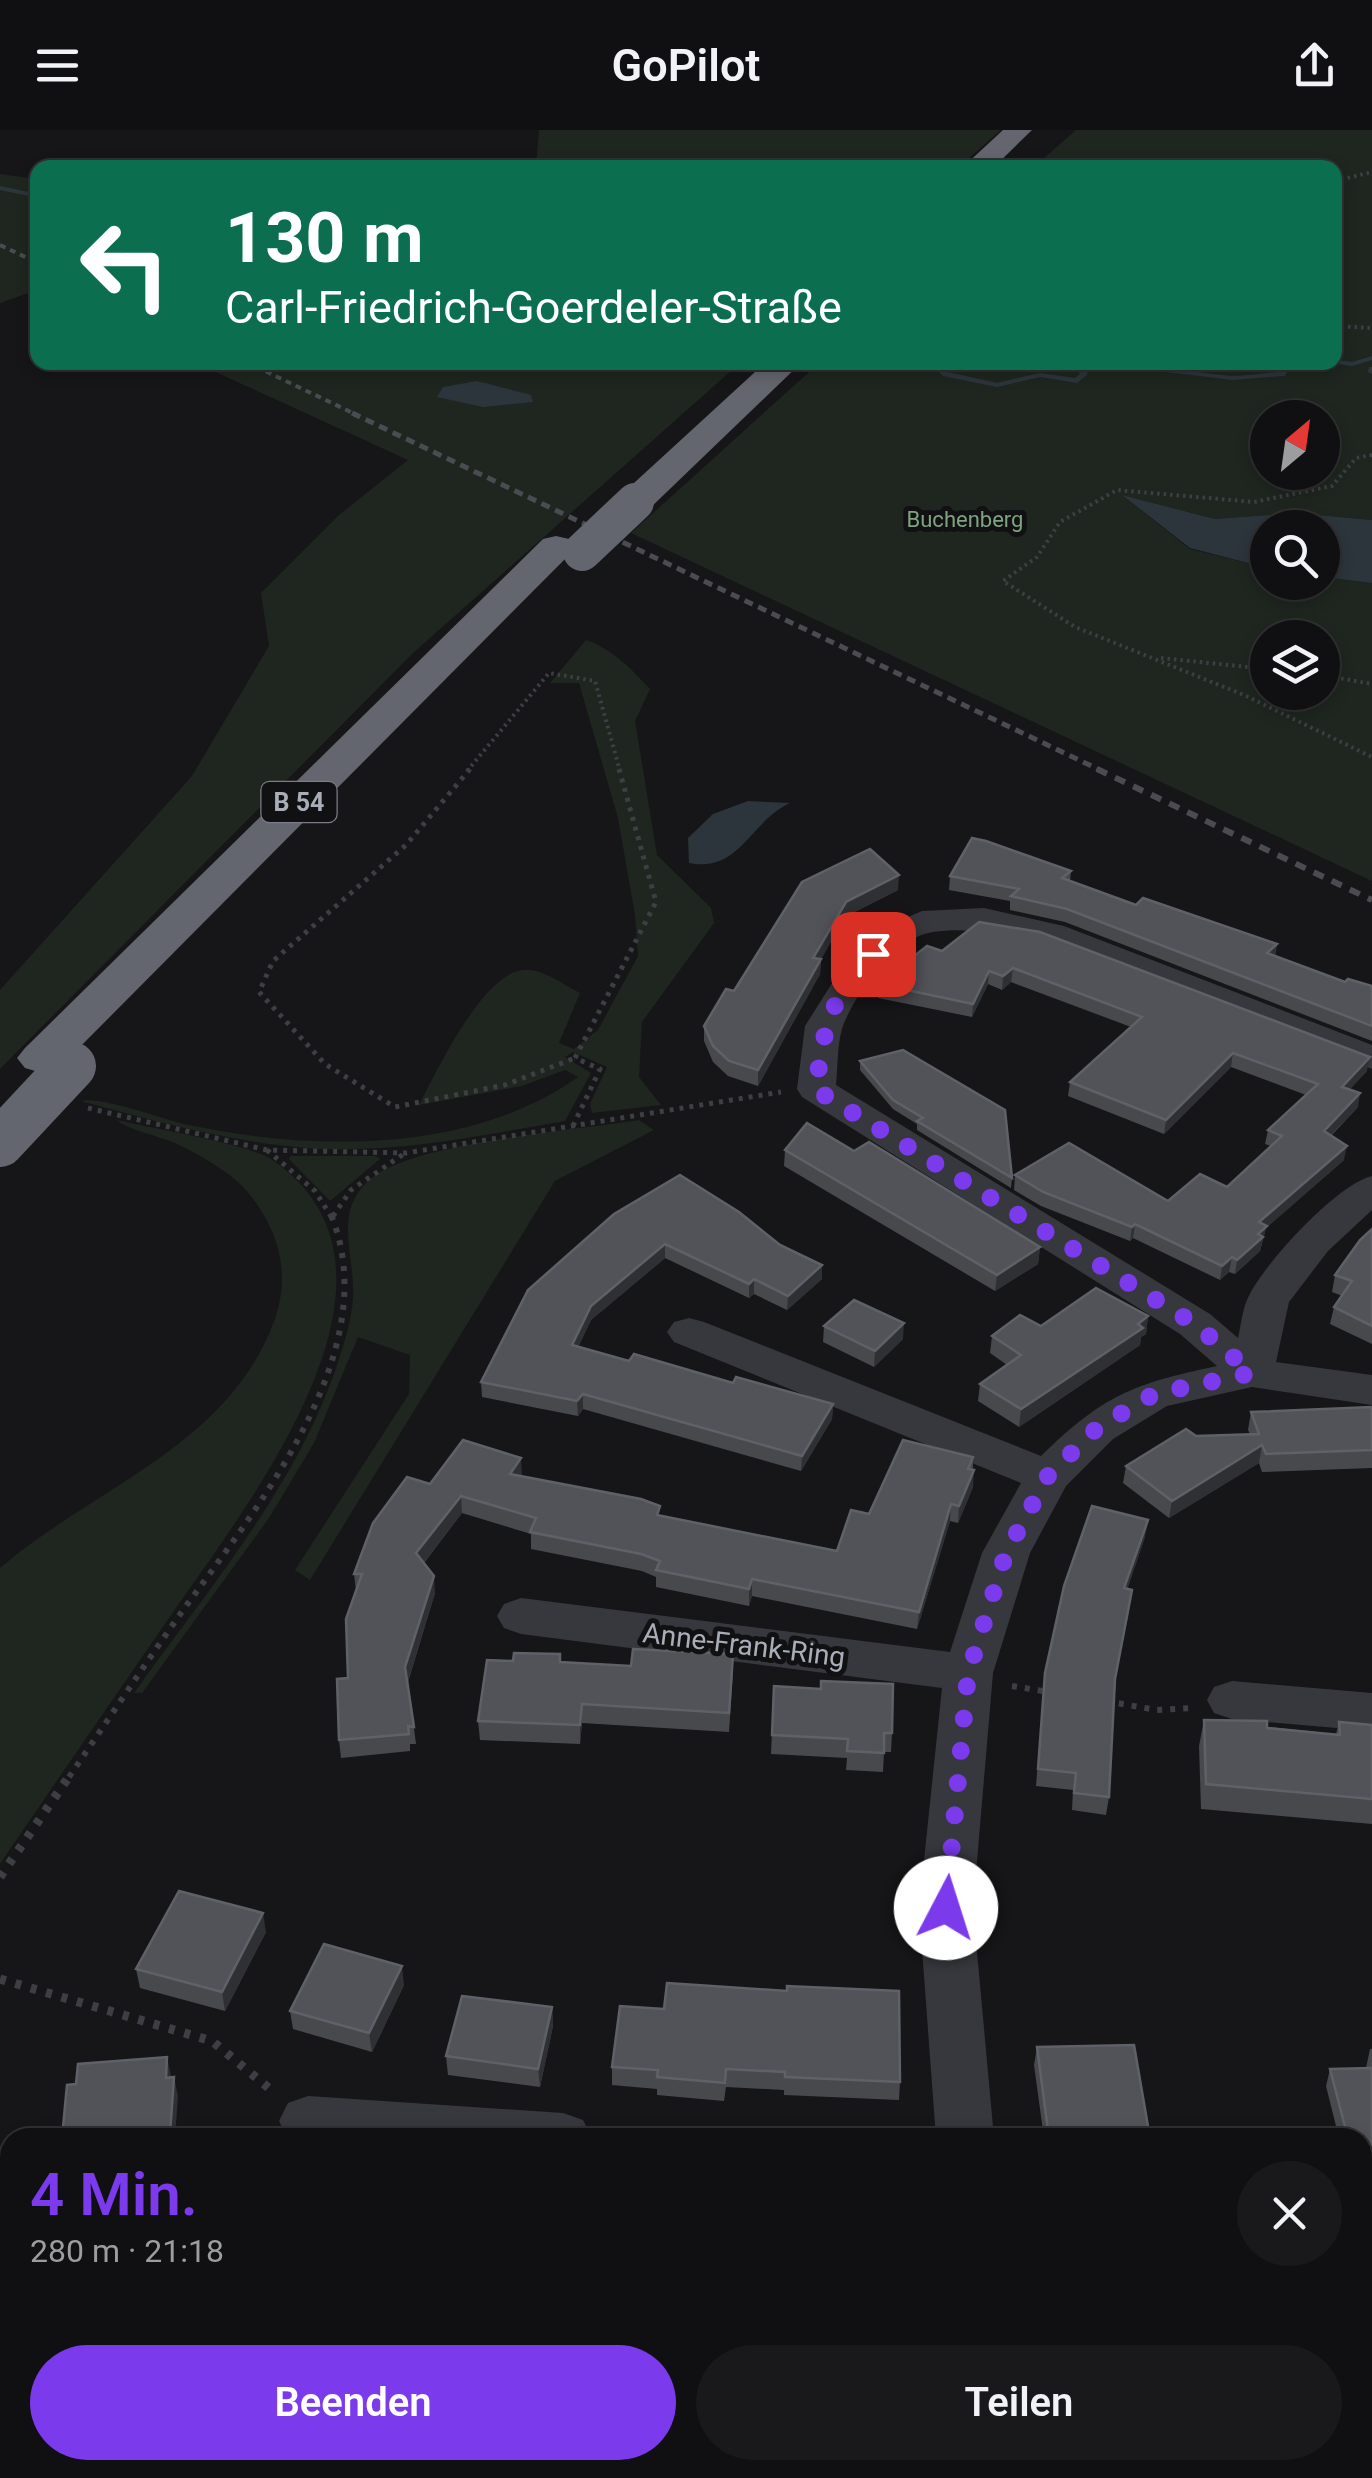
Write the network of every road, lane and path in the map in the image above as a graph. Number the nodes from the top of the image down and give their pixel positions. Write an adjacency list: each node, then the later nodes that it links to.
1 (1019, 130): 3 (highway)
2 (1040, 130): 4 (highway)
3 (985, 160)
4 (1006, 160)
5 (1372, 172): 6 (path)
6 (1342, 179)
7 (1342, 326): 8 (path)
8 (1372, 328)
9 (750, 370): 12 (highway, B 54)
10 (776, 370): 12 (highway, B 54)
11 (1372, 455): 13 (path)
12 (622, 500): 20 (highway, B 54, bridge)
13 (1150, 656): 14 (path); 17 (path)
14 (1250, 668)
15 (1340, 679): 16 (path)
16 (1372, 684)
17 (1372, 757)
18 (576, 1058): 18 (path); 23 (path)
19 (1372, 1058): 21 (street)
20 (66, 1077): 22 (highway, B 54); 24 (highway, B 54, bridge); 25 (path)
21 (816, 1090): 23 (path); 30 (street)
22 (0, 1102)
23 (573, 1126): 26 (path)
24 (0, 1143)
25 (267, 1150): 26 (path); 28 (path)
26 (406, 1152): 28 (path)
27 (1372, 1188): 30 (street)
28 (333, 1216): 39 (path)
29 (689, 1332): 32 (street)
30 (1252, 1373): 31 (street); 32 (street)
31 (1372, 1390)
32 (1048, 1476): 34 (street)
33 (521, 1616): 34 (street, Anne-Frank-Ring)
34 (968, 1674): 35 (path); 43 (street)
35 (1064, 1695)
36 (1232, 1700): 37 (path); 38 (street)
37 (1101, 1701)
38 (1372, 1712)
39 (0, 1877)
40 (0, 1979): 41 (path)
41 (308, 2121): 42 (street)
42 (413, 2128)
43 (965, 2128)

